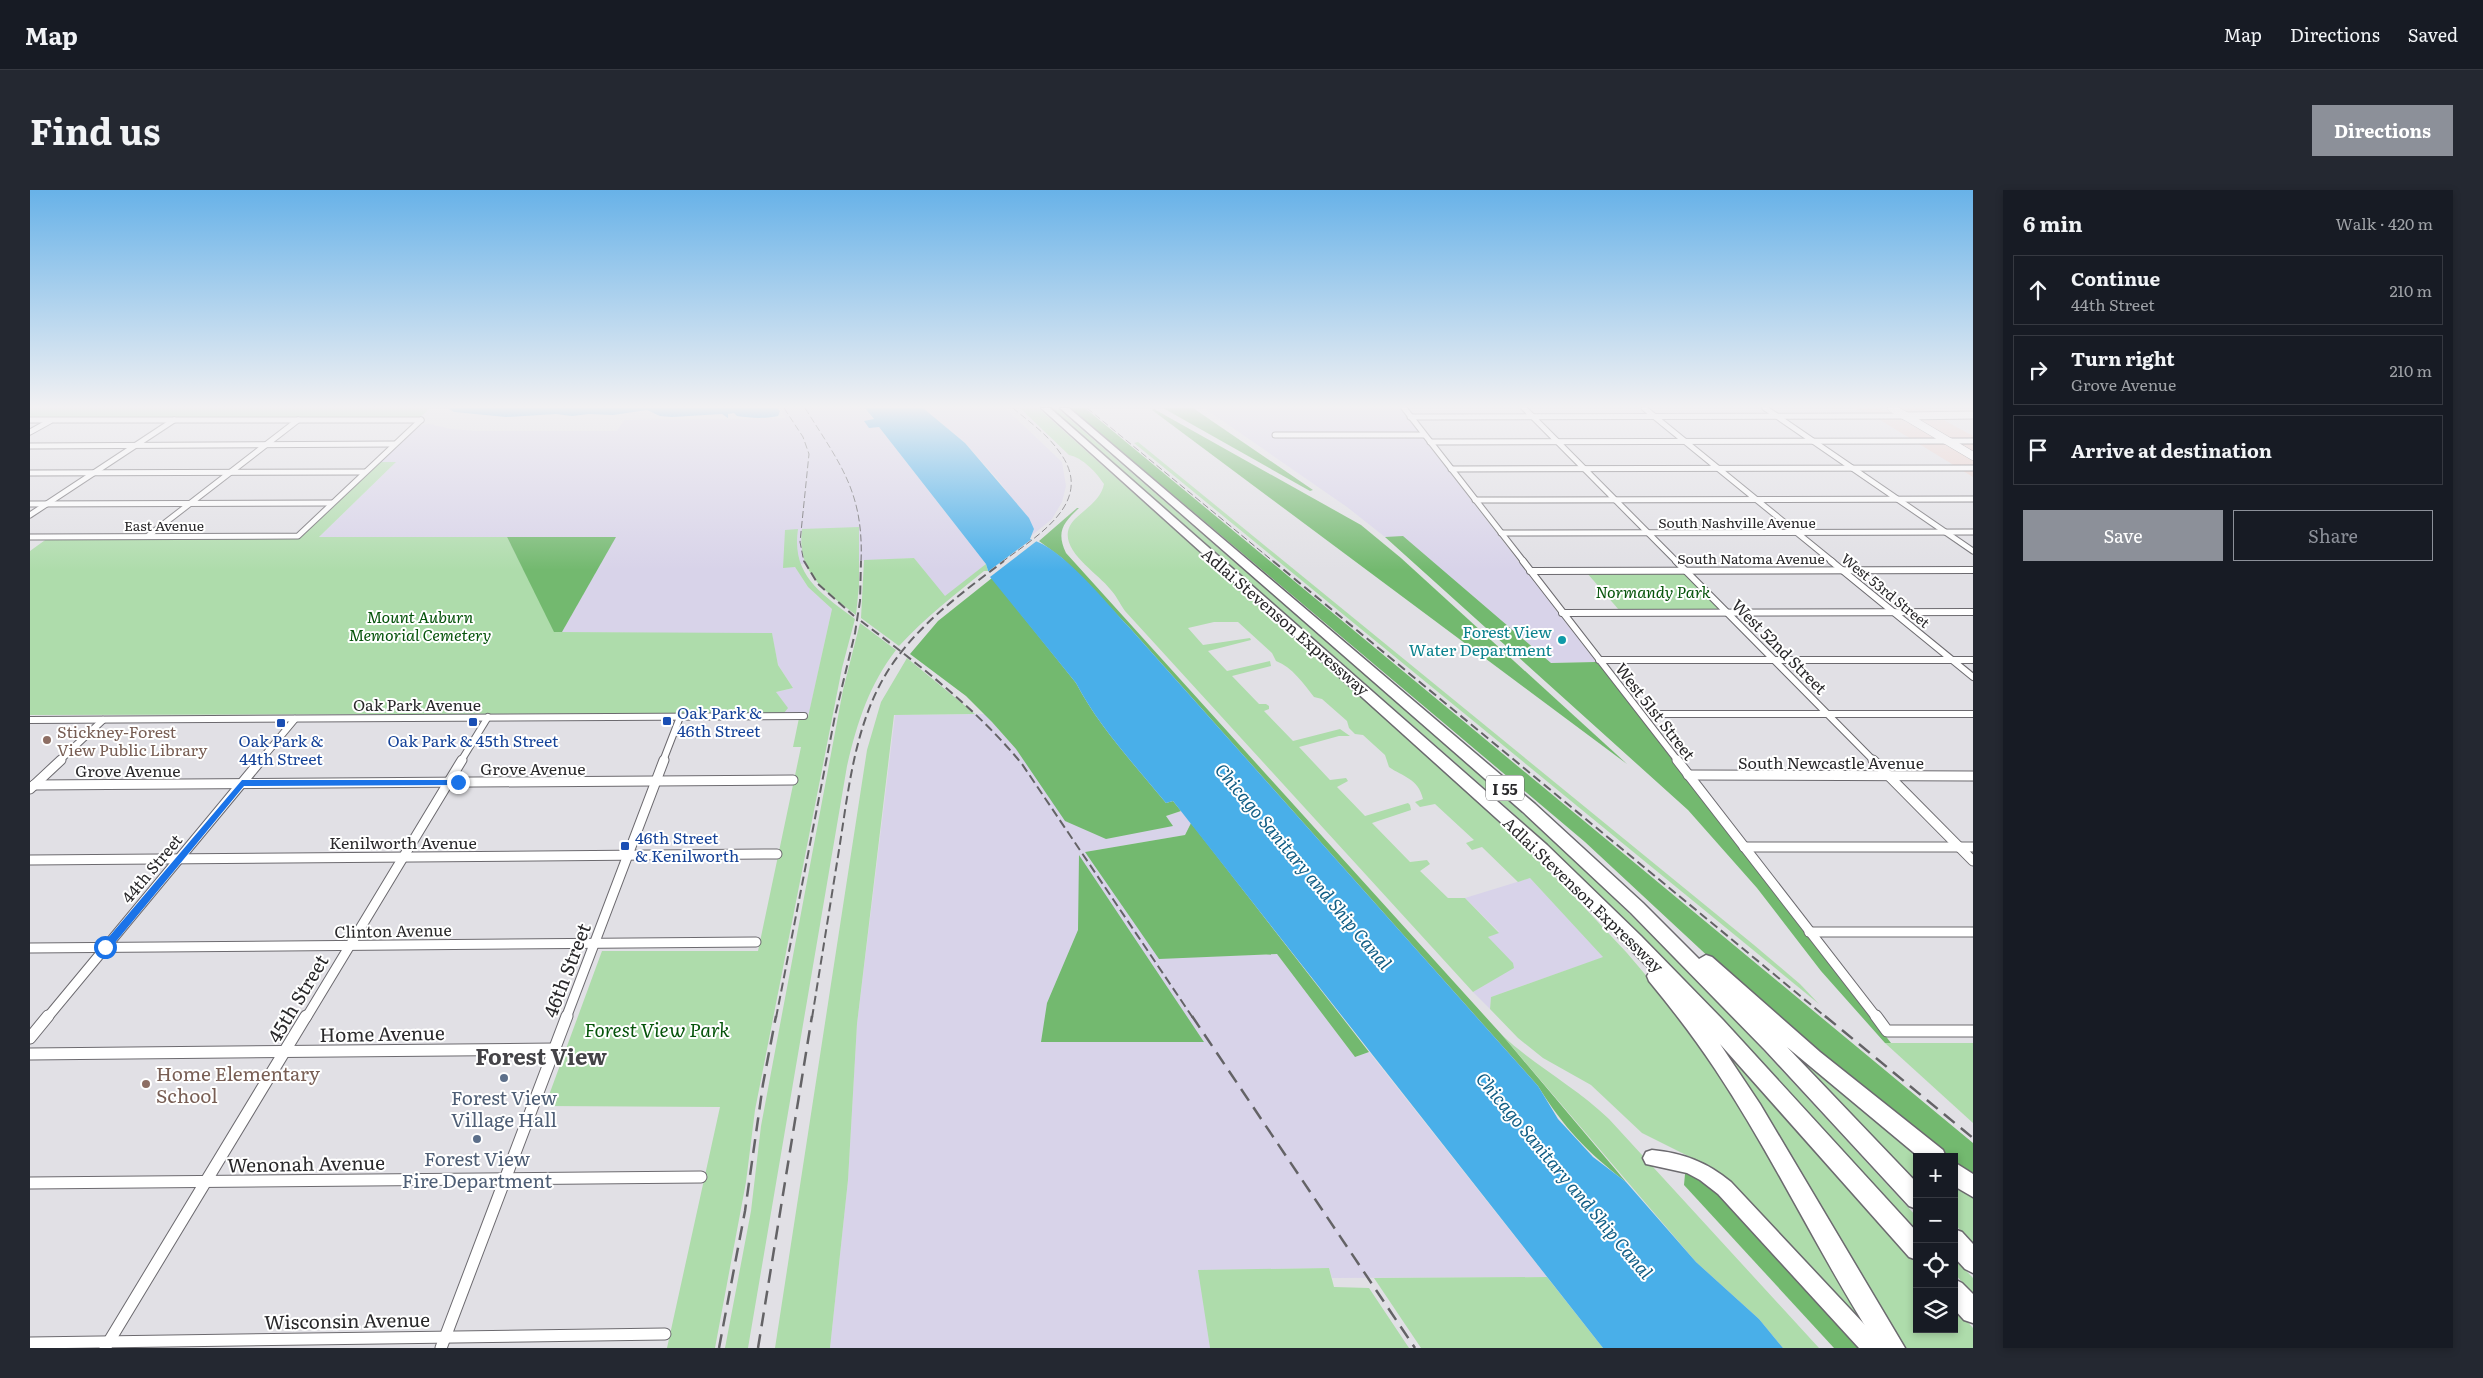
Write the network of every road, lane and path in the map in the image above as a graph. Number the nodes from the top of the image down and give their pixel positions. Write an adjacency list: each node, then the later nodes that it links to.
1 (110, 462): 17 (street)
2 (244, 462): 18 (street)
3 (375, 462): 15 (street)
4 (1106, 462): 71 (highway, Adlai Stevenson Expressway / I 55)
5 (1127, 462): 67 (highway, Adlai Stevenson Expressway / I 55)
6 (1446, 462): 11 (street, West 51st Street)
7 (1578, 462): 12 (street, West 52nd Street)
8 (1711, 462): 13 (street, West 53rd Street)
9 (1843, 462): 14 (street)
10 (1973, 468): 14 (street)
11 (1451, 469): 12 (street); 23 (street, West 51st Street)
12 (1585, 469): 13 (street); 20 (street, West 52nd Street)
13 (1719, 469): 14 (street); 21 (street, West 53rd Street)
14 (1853, 469): 22 (street)
15 (365, 472): 18 (street); 24 (street)
16 (30, 473): 17 (street)
17 (94, 473): 18 (street); 26 (street)
18 (230, 473): 27 (street)
19 (1973, 498): 22 (street)
20 (1615, 499): 21 (street); 23 (street); 32 (street, West 52nd Street)
21 (1756, 499): 22 (street); 33 (street, West 53rd Street)
22 (1897, 499): 29 (street)
23 (1474, 500): 31 (street, West 51st Street)
24 (332, 503): 27 (street); 34 (street, East Avenue)
25 (30, 504): 26 (street)
26 (47, 504): 27 (street); 28 (street)
27 (190, 504): 34 (street)
28 (30, 515)
29 (1946, 532): 30 (street, South Nashville Avenue); 33 (street, South Nashville Avenue); 36 (street)
30 (1973, 532)
31 (1501, 533): 32 (street, South Nashville Avenue); 40 (street, West 51st Street)
32 (1649, 533): 33 (street, South Nashville Avenue); 37 (street, West 52nd Street)
33 (1797, 533): 38 (street, West 53rd Street)
34 (148, 536): 35 (street, East Avenue)
35 (30, 537)
36 (1973, 551)
37 (1686, 570): 38 (street, South Natoma Avenue); 40 (street, South Natoma Avenue); 44 (street, West 52nd Street)
38 (1843, 570): 39 (street, South Natoma Avenue); 41 (street, West 53rd Street)
39 (1973, 570)
40 (1530, 571): 43 (street, West 51st Street)
41 (1894, 612): 42 (street); 44 (street); 47 (street, West 53rd Street)
42 (1973, 612)
43 (1562, 613): 44 (street); 45 (street, West 51st Street)
44 (1727, 613): 46 (street, West 52nd Street)
45 (1599, 660): 46 (street); 59 (street, West 51st Street)
46 (1774, 660): 47 (street); 51 (street, West 52nd Street)
47 (1951, 660): 48 (street); 49 (street, West 53rd Street)
48 (1973, 660)
49 (1973, 678)
50 (1655, 714): 51 (street)
51 (1828, 714): 52 (street); 60 (street, West 52nd Street)
52 (1973, 714)
53 (804, 716): 55 (street, Oak Park Avenue)
54 (488, 717): 55 (street, Oak Park Avenue); 56 (street, Oak Park Avenue); 64 (street, 45th Street)
55 (680, 717): 63 (street, 46th Street)
56 (296, 719): 58 (street, Oak Park Avenue); 65 (street, 44th Street)
57 (30, 720): 58 (street, Oak Park Avenue)
58 (103, 720): 66 (street)
59 (1688, 775): 60 (street, South Newcastle Avenue); 68 (street, West 51st Street)
60 (1889, 776): 61 (street, South Newcastle Avenue); 69 (street, West 52nd Street)
61 (1973, 776)
62 (793, 780): 63 (street, Grove Avenue)
63 (656, 781): 64 (street, Grove Avenue); 73 (street, 46th Street)
64 (449, 782): 65 (street, Grove Avenue); 74 (street, 45th Street)
65 (242, 783): 66 (street, Grove Avenue); 75 (street, 44th Street)
66 (32, 787)
67 (1529, 808): 90 (highway); 98 (highway, Adlai Stevenson Expressway / I 55)
68 (1744, 847): 69 (street); 78 (street, West 51st Street)
69 (1959, 847): 70 (street); 77 (street, West 52nd Street)
70 (1973, 847)
71 (1541, 849): 100 (highway, Adlai Stevenson Expressway / I 55); 109 (highway)
72 (777, 854): 73 (street, Kenilworth Avenue)
73 (628, 855): 74 (street, Kenilworth Avenue); 81 (street, 46th Street)
74 (403, 857): 75 (street, Kenilworth Avenue); 82 (street, 45th Street)
75 (179, 859): 76 (street, Kenilworth Avenue); 83 (street, 44th Street)
76 (30, 860)
77 (1973, 861)
78 (1809, 932): 79 (street); 85 (street, West 51st Street)
79 (1973, 932)
80 (756, 942): 81 (street, Clinton Avenue)
81 (594, 943): 82 (street, Clinton Avenue); 87 (street, 46th Street)
82 (350, 945): 83 (street, Clinton Avenue); 88 (street, 45th Street)
83 (105, 947): 84 (street, Clinton Avenue); 86 (street, 44th Street)
84 (30, 948)
85 (1973, 1031)
86 (30, 1038)
87 (555, 1049): 88 (street, Home Avenue); 94 (street, 46th Street)
88 (285, 1052): 89 (street, Home Avenue); 95 (street, 45th Street)
89 (30, 1054)
90 (1930, 1153)
91 (1652, 1158): 108 (main road)
92 (1958, 1175): 97 (highway)
93 (701, 1177): 94 (street, Wenonah Avenue)
94 (506, 1178): 95 (street, Wenonah Avenue); 105 (street, 46th Street)
95 (206, 1181): 96 (street, Wenonah Avenue); 107 (street, 45th Street)
96 (30, 1183)
97 (1973, 1187)
98 (1915, 1198)
99 (1957, 1243): 101 (highway)
100 (1913, 1246)
101 (1973, 1260)
102 (1958, 1295): 103 (highway)
103 (1973, 1311)
104 (665, 1334): 105 (street, Wisconsin Avenue)
105 (443, 1342): 107 (street, Wisconsin Avenue)
106 (30, 1343): 107 (street, Wisconsin Avenue)
107 (107, 1345)
108 (1873, 1348)
109 (1893, 1348)

